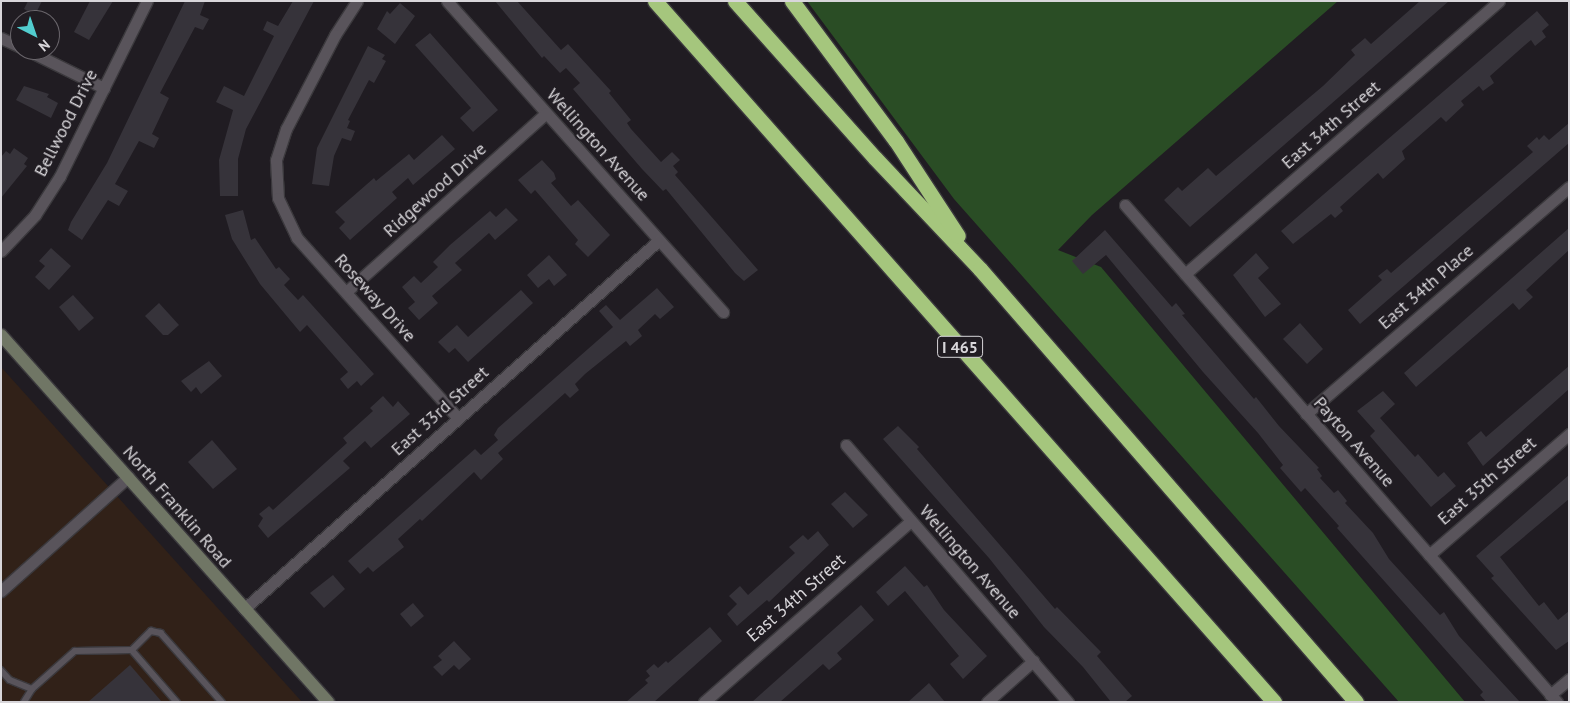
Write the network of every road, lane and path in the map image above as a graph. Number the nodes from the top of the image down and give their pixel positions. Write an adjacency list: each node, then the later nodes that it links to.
1 (147, 1): 9 (street, Bellwood Drive)
2 (357, 1): 17 (street, Roseway Drive)
3 (447, 1): 10 (street, Wellington Avenue)
4 (655, 1): 42 (highway, I 465)
5 (735, 1): 15 (highway)
6 (792, 1): 15 (highway)
7 (1499, 1): 16 (street, East 34th Street)
8 (47, 60): 9 (street)
9 (104, 88): 14 (street, Bellwood Drive)
10 (546, 113): 13 (street, Wellington Avenue); 17 (street, Ridgewood Drive)
11 (1569, 187): 20 (street, East 34th Place)
12 (1125, 205): 16 (street, Payton Avenue)
13 (659, 240): 18 (street, Wellington Avenue); 21 (street, East 33rd Street)
14 (1, 251)
15 (980, 269): 43 (highway)
16 (1185, 274): 20 (street, Payton Avenue)
17 (346, 292): 21 (street, Roseway Drive)
18 (723, 312)
19 (1, 335): 24 (main road, North Franklin Road)
20 (1306, 414): 26 (street, Payton Avenue)
21 (458, 418): 28 (street, East 33rd Street)
22 (1569, 434): 26 (street, East 35th Street)
23 (846, 445): 25 (street, Wellington Avenue)
24 (128, 478): 27 (street); 28 (main road, North Franklin Road)
25 (911, 521): 30 (street, Wellington Avenue); 39 (street, East 34th Street)
26 (1429, 555): 34 (street, Payton Avenue)
27 (1, 591)
28 (244, 609): 38 (main road, North Franklin Road)
29 (132, 650): 33 (lane); 36 (lane); 37 (lane)
30 (1033, 661): 40 (street); 41 (street, Wellington Avenue)
31 (1, 670): 33 (lane)
32 (1569, 679): 34 (street)
33 (32, 690): 35 (lane)
34 (1554, 698)
35 (24, 702)
36 (178, 702)
37 (222, 702)
38 (328, 702)
39 (704, 702)
40 (987, 702)
41 (1068, 702)
42 (1274, 702)
43 (1356, 702)

